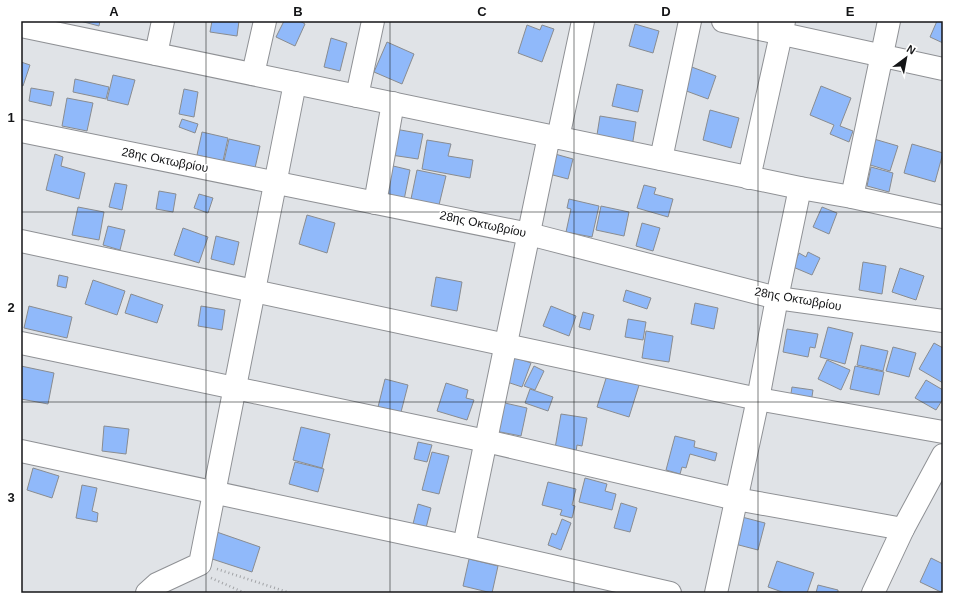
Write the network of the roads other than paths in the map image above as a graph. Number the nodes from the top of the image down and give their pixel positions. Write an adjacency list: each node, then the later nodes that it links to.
1 (163, 21): 11 (street)
2 (265, 21): 14 (street)
3 (373, 21): 16 (street)
4 (583, 21): 19 (street)
5 (690, 21): 20 (street)
6 (723, 21): 9 (street)
7 (889, 21): 12 (street)
8 (21, 26): 10 (street)
9 (782, 27): 12 (street); 21 (street)
10 (64, 28): 11 (street)
11 (156, 54): 14 (street)
12 (882, 55): 13 (street); 24 (street)
13 (943, 69)
14 (253, 74): 15 (street)
15 (295, 83): 16 (street); 22 (street)
16 (357, 96): 17 (street)
17 (393, 104): 19 (street); 25 (street)
18 (21, 131): 22 (street, 28ης Οκτωβρίου)
19 (553, 137): 20 (street); 27 (street)
20 (661, 159): 21 (street)
21 (749, 178): 23 (street)
22 (275, 182): 25 (street, 28ης Οκτωβρίου); 29 (street)
23 (800, 188): 24 (street); 30 (street)
24 (852, 197): 26 (street)
25 (375, 203): 27 (street, 28ης Οκτωβρίου)
26 (943, 217)
27 (529, 234): 30 (street, 28ης Οκτωβρίου); 33 (street)
28 (21, 241): 29 (street)
29 (254, 291): 33 (street); 34 (street)
30 (777, 298): 31 (street, 28ης Οκτωβρίου); 35 (street)
31 (943, 321)
32 (21, 343): 34 (street)
33 (506, 345): 35 (street); 37 (street)
34 (234, 388): 37 (street); 40 (street)
35 (758, 399): 36 (street); 41 (street)
36 (943, 432)
37 (486, 441): 41 (street); 43 (street)
38 (21, 451): 40 (street)
39 (943, 455): 42 (street)
40 (214, 492): 43 (street); 44 (street)
41 (736, 499): 42 (street); 46 (street)
42 (903, 529): 47 (street)
43 (464, 546): 45 (street)
44 (147, 593)
45 (670, 593)
46 (716, 593)
47 (872, 593)

